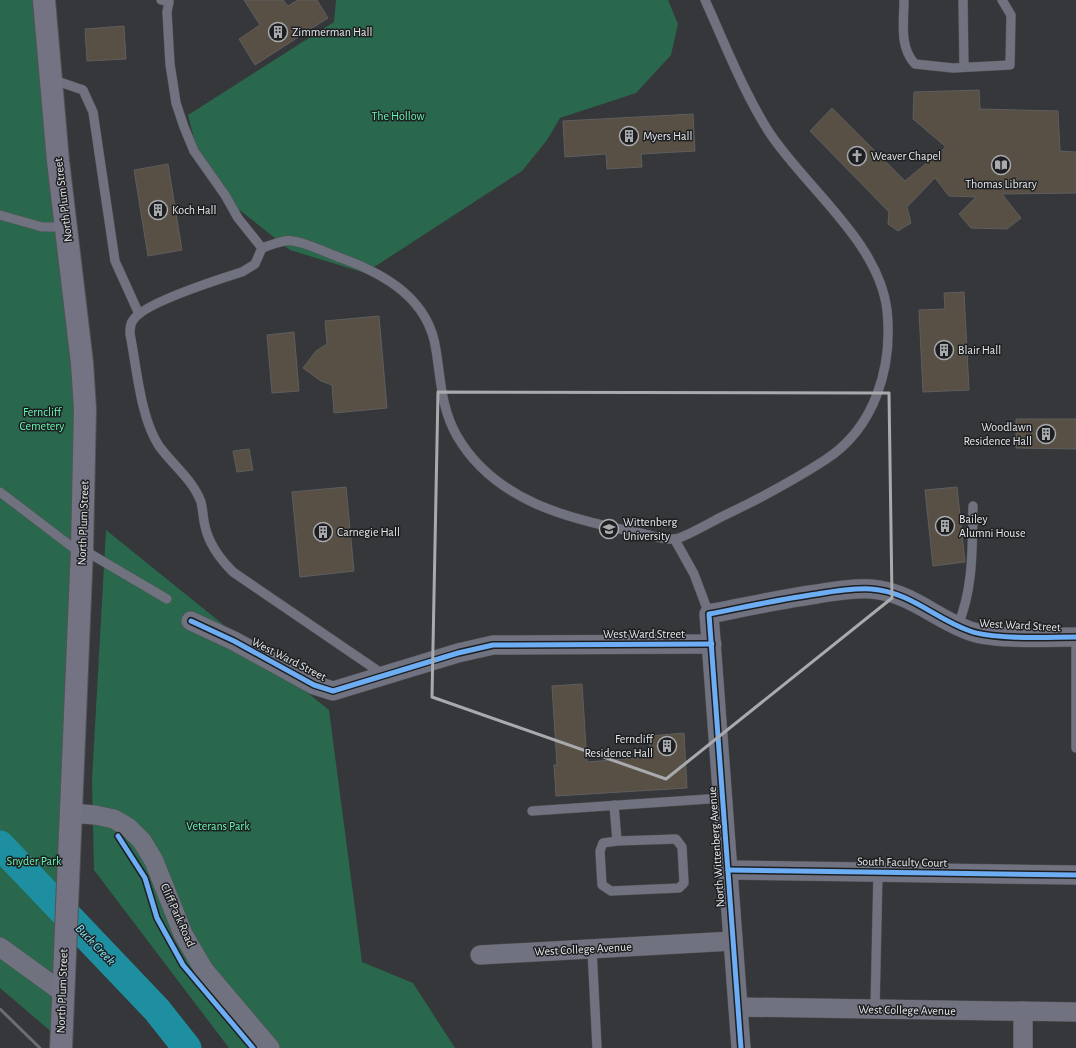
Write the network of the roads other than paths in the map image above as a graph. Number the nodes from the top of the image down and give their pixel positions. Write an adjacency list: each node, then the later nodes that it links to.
1 (44, 0): 8 (main road, North Plum Street)
2 (161, 0): 11 (lane)
3 (705, 0): 15 (lane)
4 (904, 0): 7 (lane)
5 (963, 0): 7 (lane)
6 (1002, 0): 7 (lane)
7 (964, 67)
8 (51, 79): 10 (main road, North Plum Street); 12 (lane)
9 (0, 215): 10 (lane)
10 (66, 227): 16 (main road, North Plum Street)
11 (262, 248): 12 (lane); 15 (lane)
12 (139, 314): 23 (lane)
13 (0, 492): 16 (lane)
14 (973, 506): 20 (lane)
15 (675, 540): 18 (lane)
16 (82, 552): 17 (lane); 28 (main road, North Plum Street)
17 (167, 599)
18 (709, 614): 20 (street, West Ward Street); 22 (street)
19 (192, 621): 23 (street, West Ward Street)
20 (958, 625): 21 (street, West Ward Street)
21 (1076, 637): 24 (lane)
22 (712, 644): 23 (street, West Ward Street); 25 (street, North Wittenberg Avenue)
23 (385, 676)
24 (1076, 748)
25 (723, 798): 26 (lane); 30 (street, North Wittenberg Avenue)
26 (614, 805): 27 (lane); 29 (lane)
27 (532, 812)
28 (70, 813): 37 (main road, North Plum Street); 43 (street, Cliff Park Road)
29 (617, 841): 29 (lane)
30 (728, 870): 31 (street, South Faculty Court); 33 (street, North Wittenberg Avenue)
31 (878, 872): 32 (street, South Faculty Court); 39 (lane)
32 (1076, 875)
33 (733, 940): 35 (street, West College Avenue); 38 (street, North Wittenberg Avenue)
34 (0, 947): 37 (street)
35 (592, 949): 36 (street, West College Avenue); 44 (lane)
36 (480, 955)
37 (62, 982): 42 (main road, North Plum Street)
38 (738, 1008): 39 (street, West College Avenue); 45 (street, North Wittenberg Avenue)
39 (875, 1009): 40 (street, West College Avenue)
40 (1023, 1011): 41 (street, West College Avenue); 46 (street)
41 (1076, 1012)
42 (61, 1044)
43 (270, 1048)
44 (597, 1048)
45 (741, 1048)
46 (1023, 1048)

